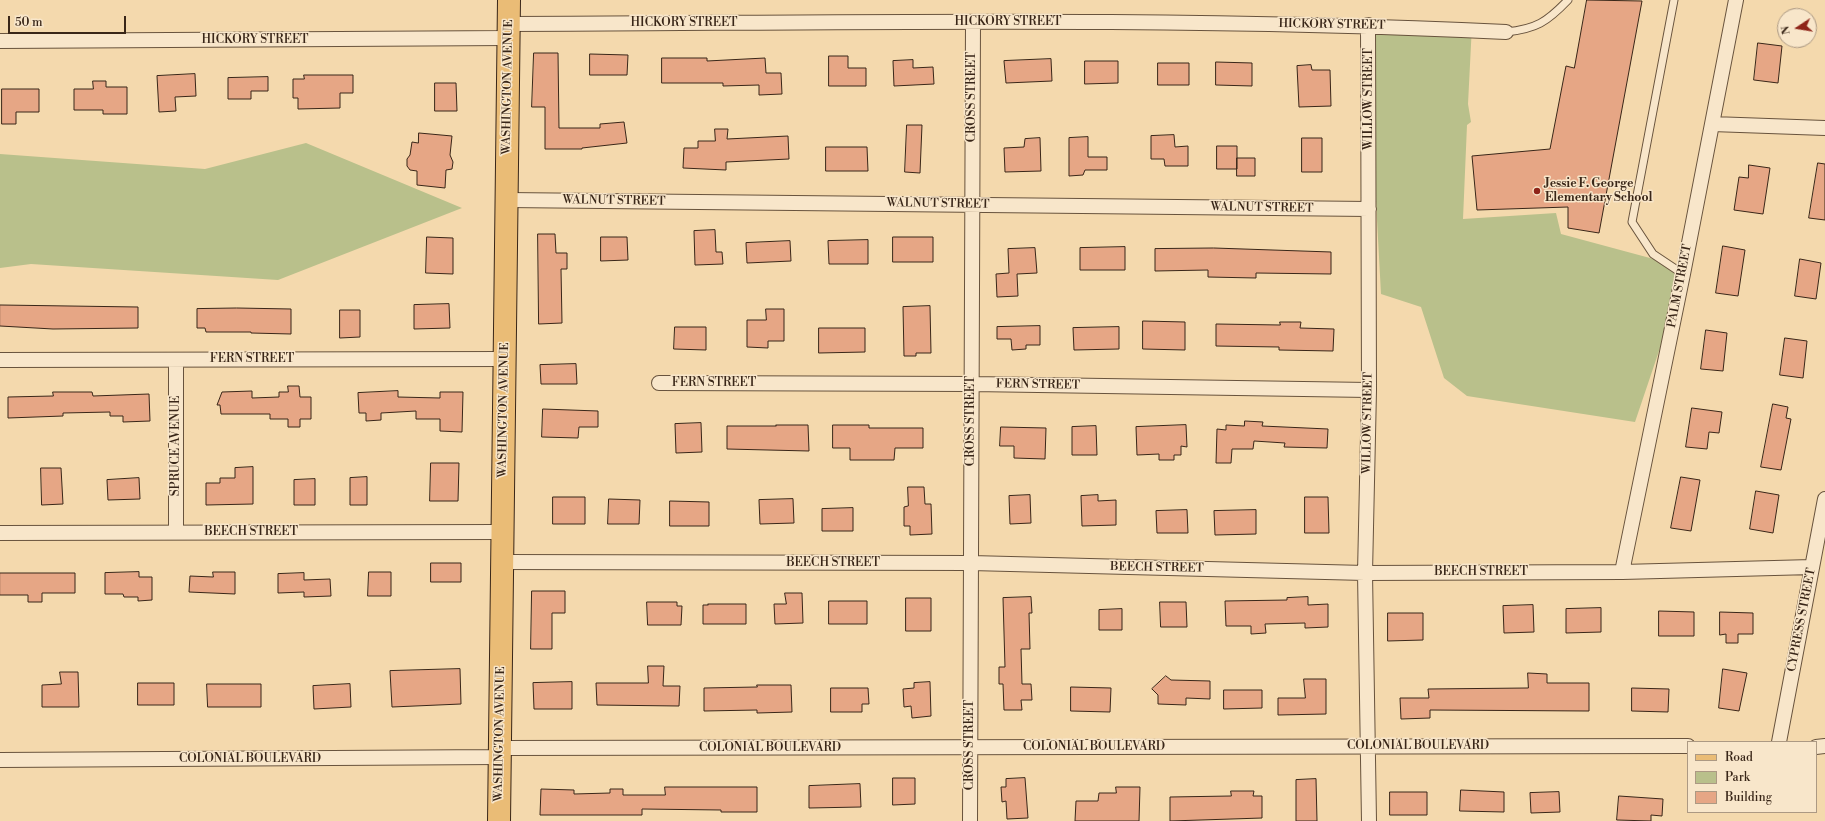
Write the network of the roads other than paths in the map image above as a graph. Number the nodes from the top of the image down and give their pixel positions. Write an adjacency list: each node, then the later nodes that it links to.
1 (509, 0): 7 (main road, WASHINGTON AVENUE)
2 (1568, 0): 8 (lane)
3 (1674, 0): 15 (lane)
4 (1736, 0): 10 (street, PALM STREET)
5 (973, 22): 6 (street, HICKORY STREET); 7 (street, HICKORY STREET); 13 (street, CROSS STREET)
6 (1368, 25): 8 (street, HICKORY STREET); 14 (street, WILLOW STREET)
7 (509, 31): 9 (street, HICKORY STREET); 12 (main road, WASHINGTON AVENUE)
8 (1506, 32)
9 (0, 41)
10 (1712, 124): 11 (street); 15 (street, PALM STREET)
11 (1825, 128)
12 (507, 200): 13 (street, WALNUT STREET); 16 (main road, WASHINGTON AVENUE)
13 (972, 204): 14 (street, WALNUT STREET); 20 (street, CROSS STREET)
14 (1369, 209): 21 (street, WILLOW STREET)
15 (1683, 274): 29 (street, PALM STREET)
16 (505, 359): 18 (street, FERN STREET); 24 (main road, WASHINGTON AVENUE)
17 (0, 360): 18 (street, FERN STREET)
18 (176, 360): 23 (street, SPRUCE AVENUE)
19 (659, 383): 20 (street, FERN STREET)
20 (972, 384): 21 (street, FERN STREET); 27 (street, CROSS STREET)
21 (1369, 390): 30 (street, WILLOW STREET)
22 (1825, 499): 28 (street, CYPRESS STREET)
23 (176, 532): 24 (street, BEECH STREET); 25 (street, BEECH STREET)
24 (502, 532): 26 (main road, WASHINGTON AVENUE)
25 (0, 533)
26 (502, 562): 27 (street, BEECH STREET); 35 (main road, WASHINGTON AVENUE)
27 (971, 563): 30 (street, BEECH STREET); 34 (street, CROSS STREET)
28 (1812, 567): 29 (street, BEECH STREET); 31 (street, CYPRESS STREET)
29 (1622, 572): 30 (street, BEECH STREET)
30 (1365, 573): 32 (street, WILLOW STREET)
31 (1779, 741)
32 (1369, 746): 33 (street, COLONIAL BOULEVARD); 34 (street, COLONIAL BOULEVARD); 39 (street, WILLOW STREET)
33 (1687, 746)
34 (970, 747): 35 (street, COLONIAL BOULEVARD); 38 (street, CROSS STREET)
35 (499, 752): 36 (street, COLONIAL BOULEVARD); 37 (main road, WASHINGTON AVENUE)
36 (0, 760)
37 (499, 821)
38 (970, 821)
39 (1369, 821)

